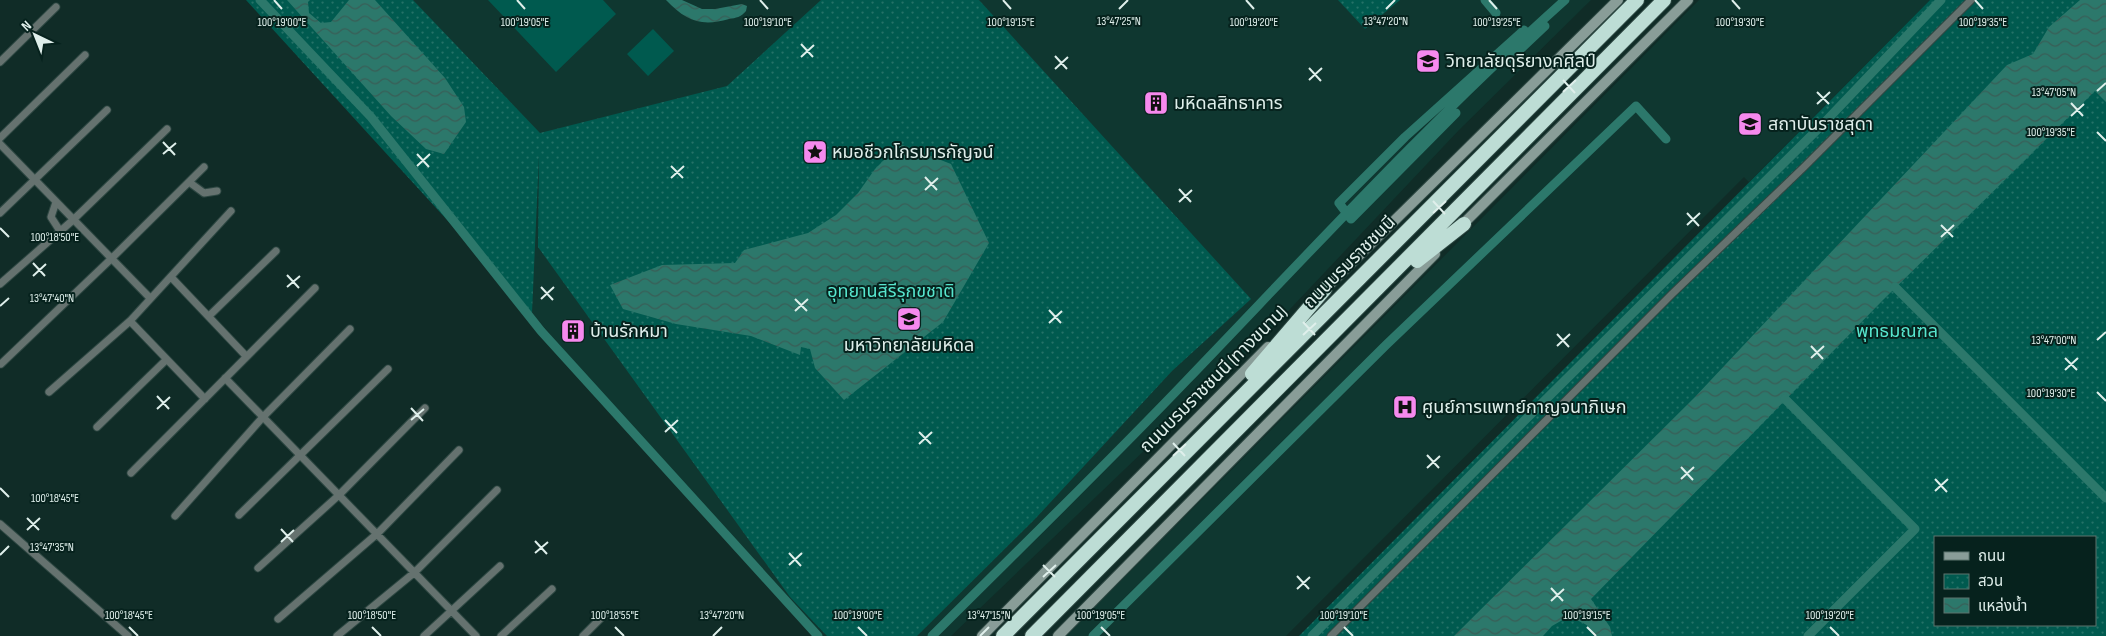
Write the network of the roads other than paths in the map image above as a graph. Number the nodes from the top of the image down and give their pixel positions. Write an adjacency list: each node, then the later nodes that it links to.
1 (1618, 0): 28 (main road, ถนนบรมราชชนนี (ทางขนาน))
2 (1638, 0): 46 (highway, ถนนบรมราชชนนี)
3 (1664, 0): 33 (highway)
4 (1688, 0): 21 (main road)
5 (1971, 0): 71 (street)
6 (56, 7): 8 (street)
7 (85, 55): 11 (street)
8 (0, 62)
9 (107, 110): 14 (street)
10 (167, 129): 20 (street)
11 (0, 138)
12 (0, 144): 14 (street)
13 (204, 167): 15 (street)
14 (35, 180): 17 (street); 19 (street)
15 (189, 182): 16 (street); 24 (street)
16 (218, 191)
17 (56, 202): 20 (street); 22 (street)
18 (231, 211): 25 (street)
19 (0, 213)
20 (73, 220): 22 (street); 24 (street)
21 (1464, 224): 33 (highway); 70 (main road)
22 (60, 231): 26 (street)
23 (276, 251): 30 (street)
24 (112, 259): 29 (street); 36 (street)
25 (171, 278): 29 (street); 30 (street)
26 (0, 284)
27 (315, 288): 34 (street)
28 (1325, 288): 46 (highway); 67 (main road, ถนนบรมราชชนนี (ทางขนาน))
29 (150, 298): 31 (street)
30 (209, 316): 34 (street)
31 (130, 320): 35 (street); 39 (street)
32 (350, 329): 42 (street)
33 (1338, 329): 69 (highway)
34 (246, 356): 38 (street)
35 (166, 360): 40 (street); 43 (street)
36 (1, 364)
37 (388, 369): 45 (street)
38 (225, 378): 40 (street); 42 (street)
39 (49, 392)
40 (205, 399): 47 (street)
41 (425, 408): 49 (street)
42 (263, 417): 45 (street); 51 (street)
43 (97, 427)
44 (459, 450): 53 (street)
45 (301, 455): 49 (street); 50 (street)
46 (1182, 456): 68 (highway, ถนนบรมราชชนนี)
47 (132, 473)
48 (497, 490): 56 (street)
49 (339, 495): 53 (street); 55 (street)
50 (239, 514)
51 (175, 516)
52 (0, 524): 61 (street)
53 (378, 533): 56 (street); 60 (street)
54 (500, 566): 58 (street)
55 (258, 568)
56 (415, 572): 58 (street); 62 (street)
57 (552, 589): 65 (street)
58 (452, 611): 63 (street); 64 (street)
59 (605, 614): 66 (street)
60 (278, 619)
61 (128, 636)
62 (337, 636)
63 (424, 636)
64 (476, 636)
65 (501, 636)
66 (583, 636)
67 (982, 636)
68 (1003, 636)
69 (1032, 636)
70 (1058, 636)
71 (1331, 636)

